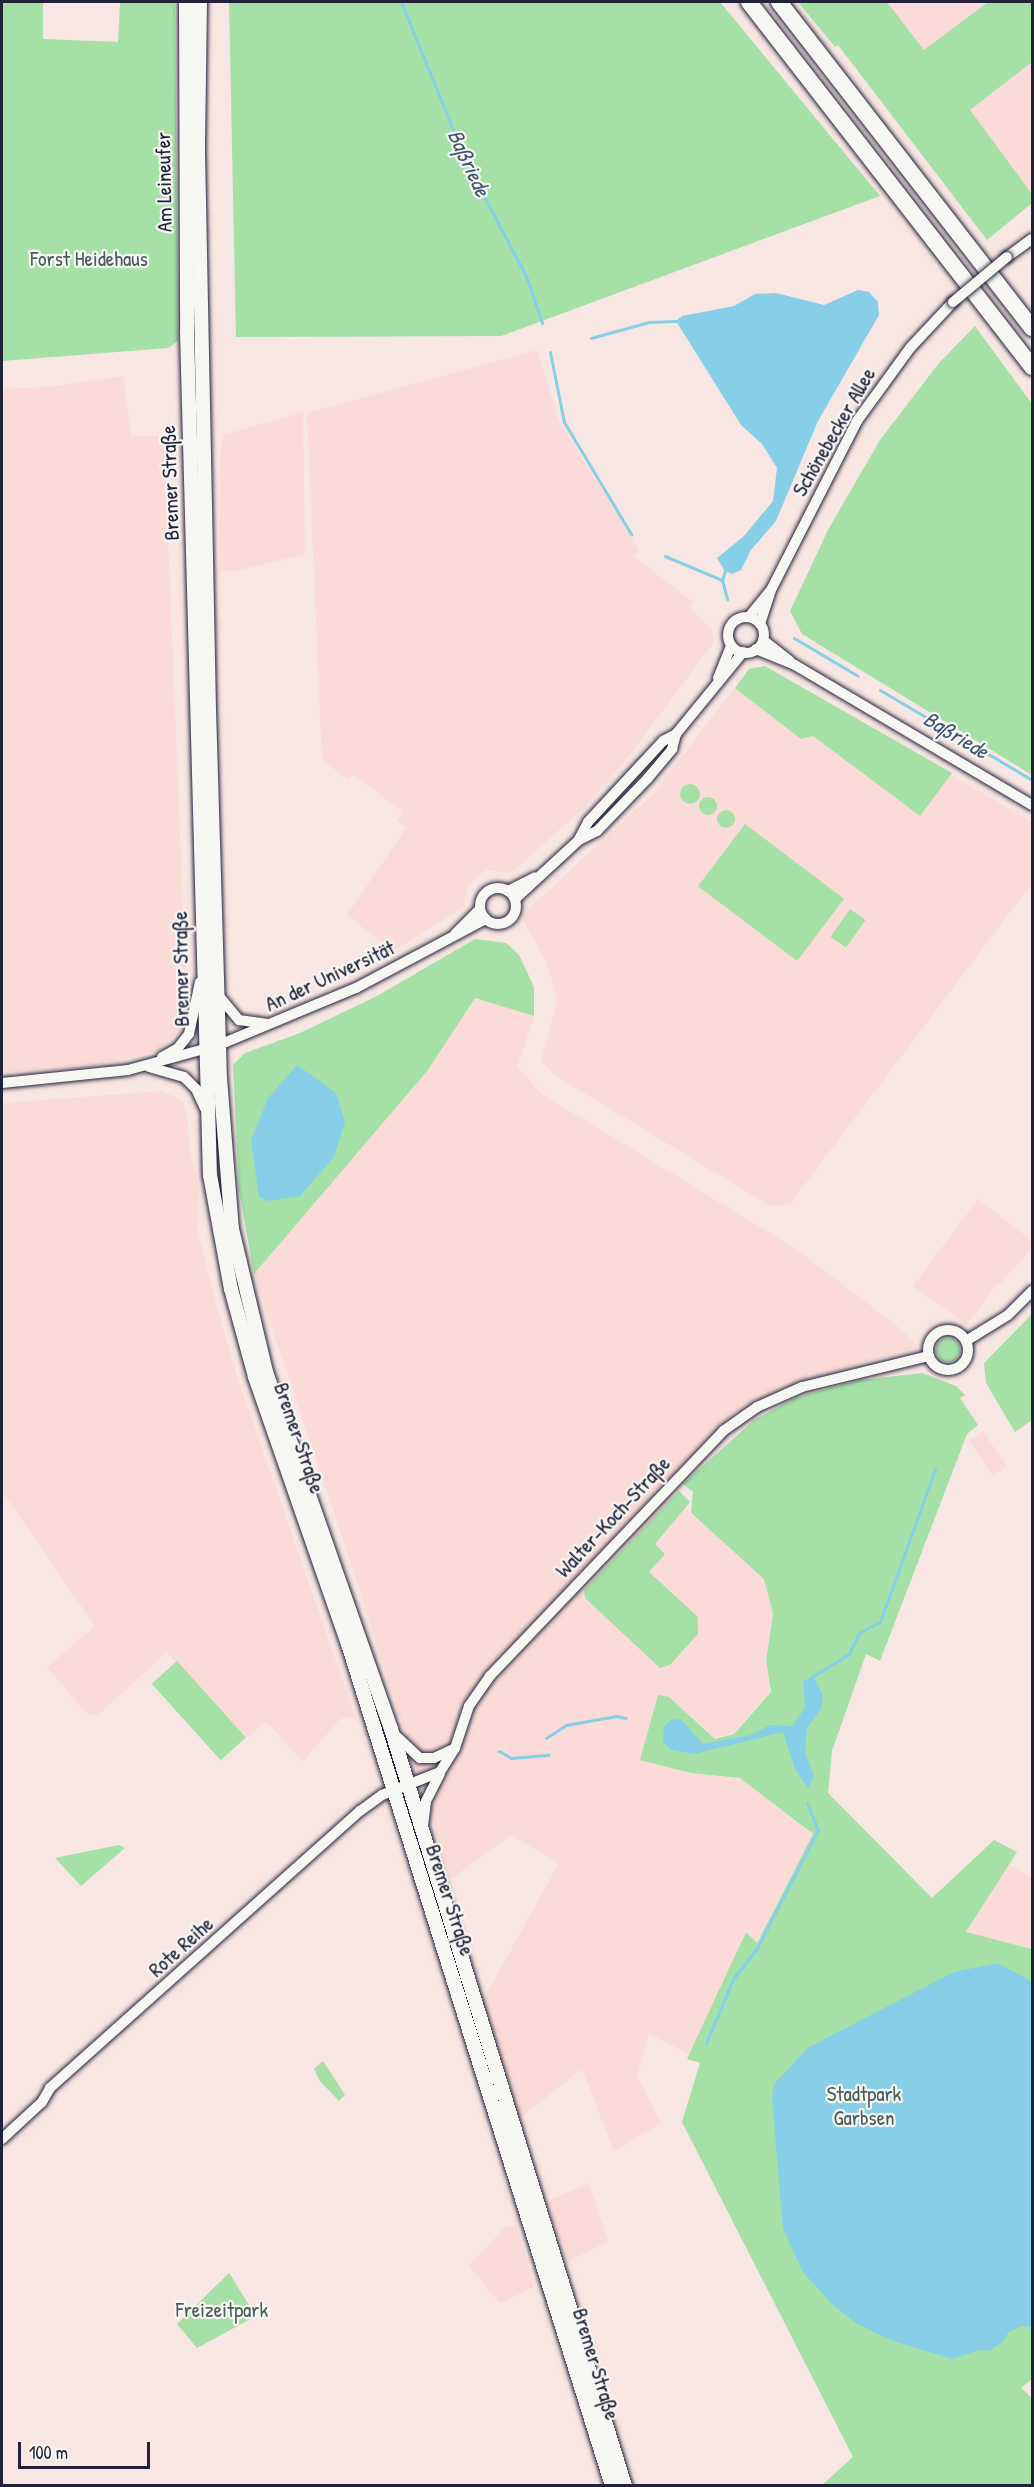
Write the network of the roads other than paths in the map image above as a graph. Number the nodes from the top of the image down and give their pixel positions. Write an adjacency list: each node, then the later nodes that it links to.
1 (186, 2): 7 (main road, Am Leineufer)
2 (201, 2): 8 (main road, Am Leineufer)
3 (749, 2): 9 (highway)
4 (779, 2): 6 (highway)
5 (1032, 239): 10 (street, Schönebecker Allee, bridge)
6 (1032, 328)
7 (187, 362): 24 (main road, Bremer Straße)
8 (203, 362): 25 (main road, Bremer Straße)
9 (1032, 367)
10 (771, 590): 11 (street, Schönebecker Allee); 12 (street, Schönebecker Allee)
11 (749, 617): 12 (street); 14 (street)
12 (760, 624): 13 (street)
13 (763, 640): 15 (street); 17 (street)
14 (730, 645): 16 (street); 18 (street)
15 (756, 650): 16 (street); 17 (street)
16 (743, 652): 18 (street)
17 (795, 665): 19 (street)
18 (717, 680): 20 (street)
19 (1032, 806)
20 (512, 895): 21 (street); 22 (street)
21 (480, 909): 22 (street); 23 (street, An der Universität)
22 (486, 919): 23 (street, An der Universität)
23 (455, 934): 26 (street, An der Universität)
24 (202, 973): 28 (main road, Bremer Straße); 29 (street)
25 (217, 993): 26 (street); 27 (main road, Bremer Straße)
26 (271, 1025): 27 (street, An der Universität)
27 (219, 1045): 28 (street, An der Universität); 35 (main road, Bremer Straße)
28 (204, 1049): 29 (street, An der Universität); 31 (main road, Bremer Straße)
29 (146, 1066): 30 (street); 31 (street)
30 (2, 1083)
31 (205, 1108): 39 (main road, Bremer Straße)
32 (1032, 1290): 33 (street)
33 (966, 1341): 34 (street); 34 (street)
34 (929, 1356): 36 (street, Walter-Koch-Straße)
35 (391, 1729): 36 (street); 38 (main road, Bremer Straße)
36 (455, 1748): 37 (street, Walter-Koch-Straße)
37 (440, 1773): 38 (street); 40 (street, Walter-Koch-Straße)
38 (408, 1786): 39 (street); 40 (main road, Bremer Straße)
39 (393, 1791): 41 (street, Rote Reihe); 42 (main road, Bremer Straße)
40 (422, 1833): 43 (main road, Bremer Straße)
41 (2, 2139)
42 (612, 2486)
43 (625, 2486)

